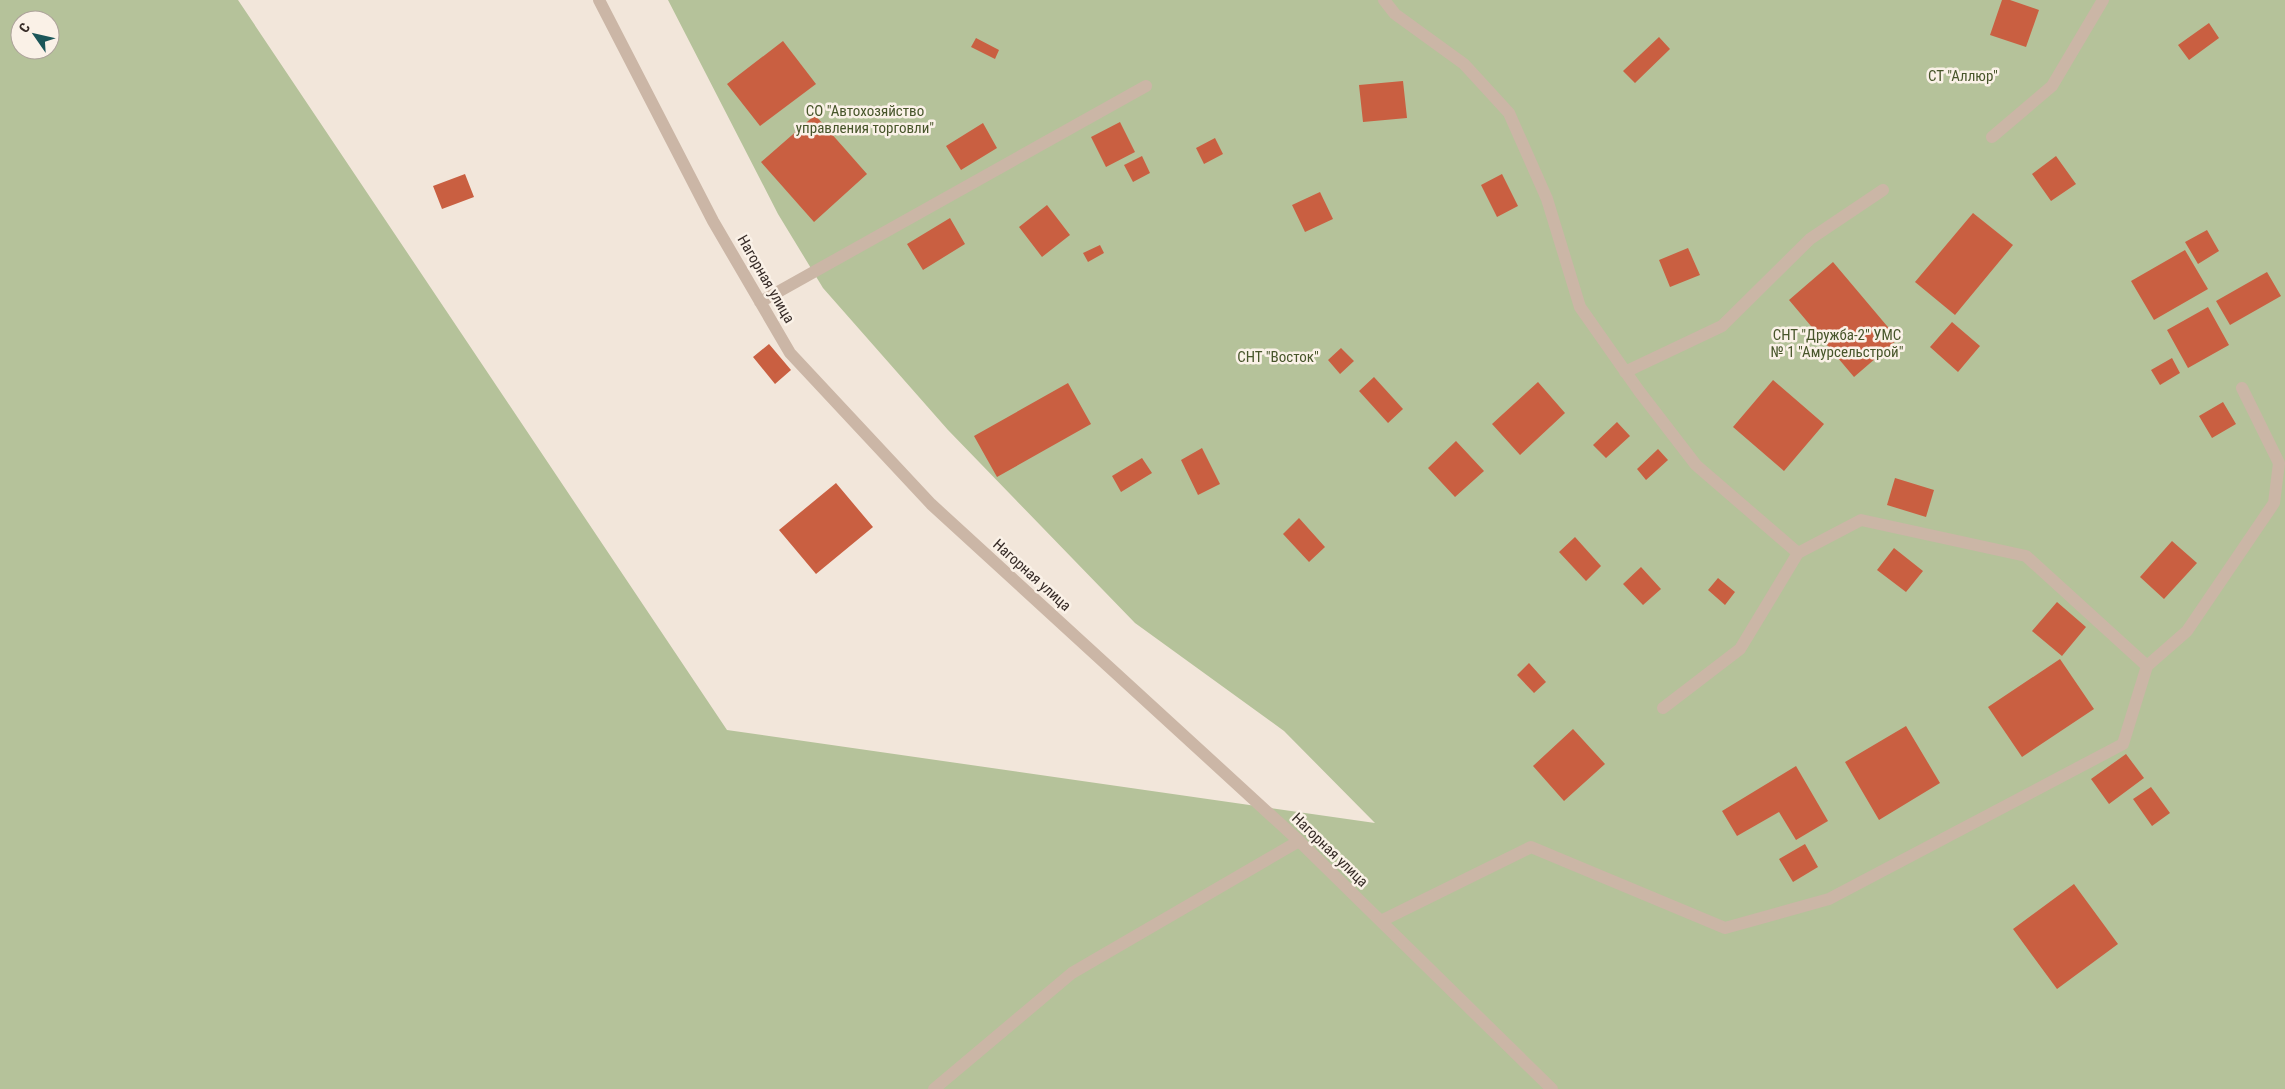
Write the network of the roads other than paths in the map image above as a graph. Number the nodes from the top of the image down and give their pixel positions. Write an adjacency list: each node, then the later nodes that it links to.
1 (600, 0): 7 (street, Нагорная улица)
2 (1384, 0): 8 (street)
3 (2103, 0): 5 (street)
4 (1146, 86): 7 (street)
5 (1992, 138)
6 (1883, 190): 8 (street)
7 (760, 302): 13 (street, Нагорная улица)
8 (1625, 372): 10 (street)
9 (2242, 388): 11 (street)
10 (1798, 553): 11 (street); 12 (street)
11 (2147, 666): 14 (street)
12 (1663, 708)
13 (1299, 841): 14 (street, Нагорная улица); 15 (street)
14 (1381, 921): 16 (street, Нагорная улица)
15 (934, 1089)
16 (1552, 1089)

